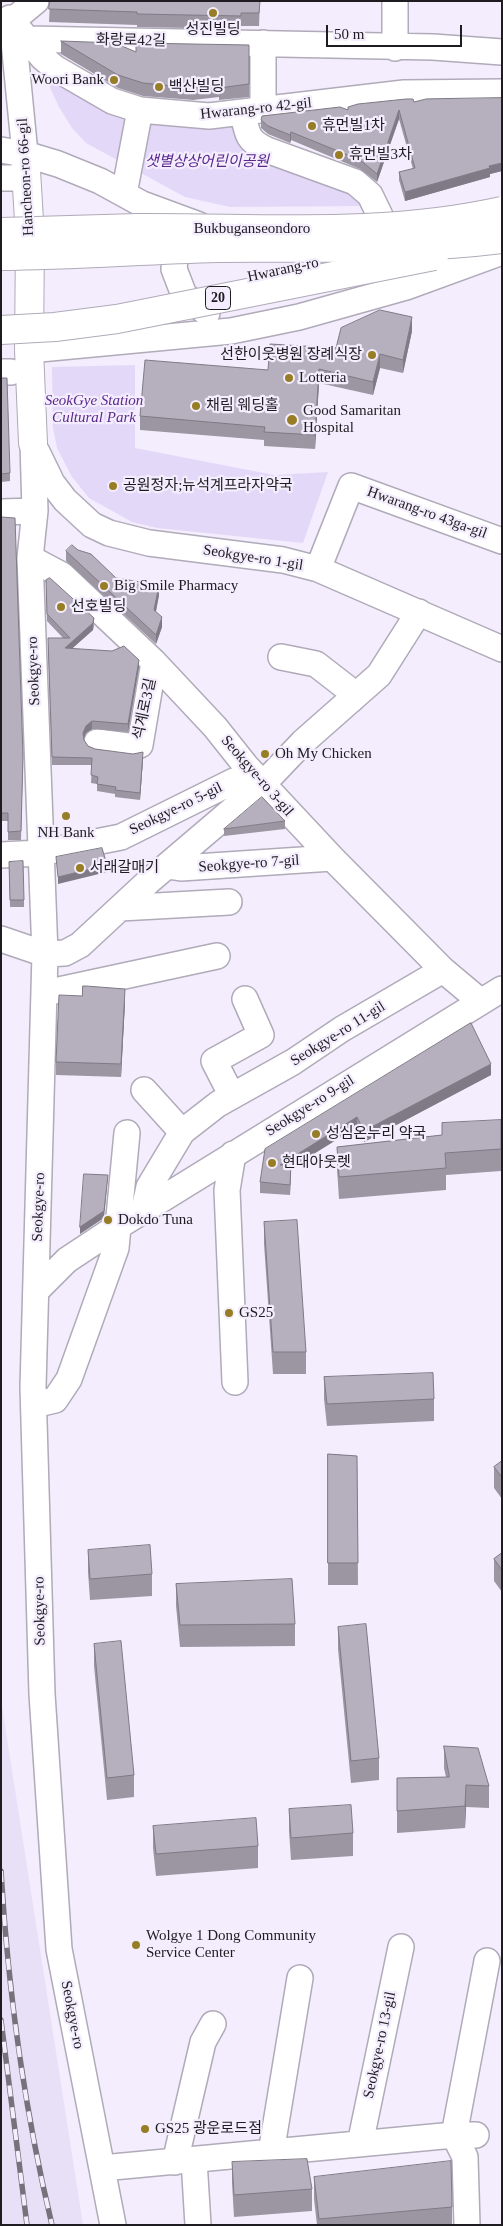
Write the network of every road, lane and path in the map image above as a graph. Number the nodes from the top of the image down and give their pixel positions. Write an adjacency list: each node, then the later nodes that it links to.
1 (36, 1): 3 (street)
2 (394, 1): 5 (street)
3 (15, 18): 4 (street, 화랑로42길); 8 (street, Hwarang-ro 42-gil); 10 (street, Hancheon-ro 66-gil)
4 (263, 44): 5 (street, 화랑로42길); 9 (street)
5 (395, 48): 6 (street, 화랑로42길)
6 (502, 52)
7 (502, 92): 9 (street, Hwarang-ro 42-gil)
8 (140, 110): 9 (street, Hwarang-ro 42-gil); 11 (street)
9 (253, 110): 15 (street)
10 (13, 165): 11 (street); 25 (main road, Hancheon-ro 66-gil)
11 (124, 194): 16 (street)
12 (502, 202): 15 (street)
13 (502, 211): 17 (main road, Bukbuganseondoro, bridge)
14 (502, 217): 19 (main road, Hwarang-ro / 20)
15 (384, 224): 16 (street)
16 (213, 229): 24 (street)
17 (1, 232)
18 (502, 238): 19 (main road, Hwarang-ro / 20); 21 (main road, Bukbuganseondoro, bridge)
19 (426, 250): 22 (main road, Hwarang-ro / 20, bridge); 23 (main road, Hwarang-ro / 20, bridge)
20 (502, 252): 24 (street)
21 (1, 256)
22 (1, 313)
23 (1, 330)
24 (232, 330): 25 (street)
25 (29, 350): 26 (main road, Seokgye-ro)
26 (33, 443): 27 (street, Seokgye-ro); 31 (street, Seokgye-ro 1-gil)
27 (35, 511): 28 (street); 30 (street, Seokgye-ro)
28 (1, 512)
29 (502, 540): 31 (street, Hwarang-ro 43ga-gil)
30 (30, 558): 35 (street, Seokgye-ro 3-gil); 39 (street, Seokgye-ro)
31 (318, 569): 32 (street, Seokgye-ro 1-gil)
32 (419, 612): 33 (street, Seokgye-ro 1-gil); 36 (street, Seokgye-ro 7-gil)
33 (502, 649)
34 (281, 657): 36 (street)
35 (154, 662): 37 (street, 석계로3길); 38 (street, Seokgye-ro 3-gil)
36 (351, 700): 38 (street, Seokgye-ro 7-gil)
37 (97, 742)
38 (263, 784): 39 (street, Seokgye-ro 5-gil); 41 (street, Seokgye-ro 3-gil); 42 (street, Seokgye-ro 7-gil)
39 (40, 853): 40 (street, Seokgye-ro 5-gil); 46 (street, Seokgye-ro)
40 (1, 855)
41 (332, 858): 42 (street, Seokgye-ro 7-gil); 48 (street, Seokgye-ro 3-gil)
42 (167, 866): 44 (street, Seokgye-ro 7-gil)
43 (229, 902): 44 (street)
44 (120, 908): 46 (street, Seokgye-ro 7-gil)
45 (1, 939): 46 (street)
46 (45, 954): 50 (street, Seokgye-ro)
47 (217, 956): 50 (street)
48 (443, 970): 52 (street, Seokgye-ro 3-gil); 54 (street, Seokgye-ro 11-gil)
49 (502, 989): 52 (street, Seokgye-ro 9-gil)
50 (45, 993): 60 (street, Seokgye-ro)
51 (245, 999): 54 (street)
52 (480, 1001): 57 (street, Seokgye-ro 9-gil)
53 (144, 1090): 56 (street)
54 (232, 1096): 56 (street, Seokgye-ro 11-gil)
55 (127, 1132): 59 (street)
56 (182, 1132): 58 (street, Seokgye-ro 11-gil)
57 (233, 1154): 58 (street, Seokgye-ro 9-gil); 61 (street)
58 (144, 1210): 59 (street, Seokgye-ro 9-gil)
59 (120, 1225): 60 (street, Seokgye-ro 9-gil); 62 (street)
60 (37, 1290): 62 (street, Seokgye-ro)
61 (235, 1382)
62 (34, 1404): 71 (street, Seokgye-ro)
63 (401, 1947): 68 (street, Seokgye-ro 13-gil)
64 (487, 1961): 67 (street)
65 (300, 1978): 69 (street)
66 (213, 2024): 70 (street)
67 (465, 2135): 68 (street); 74 (street)
68 (360, 2144): 69 (street)
69 (271, 2153): 70 (street)
70 (184, 2161): 71 (street); 73 (street)
71 (102, 2168): 72 (street, Seokgye-ro)
72 (113, 2225)
73 (198, 2225)
74 (467, 2225)

